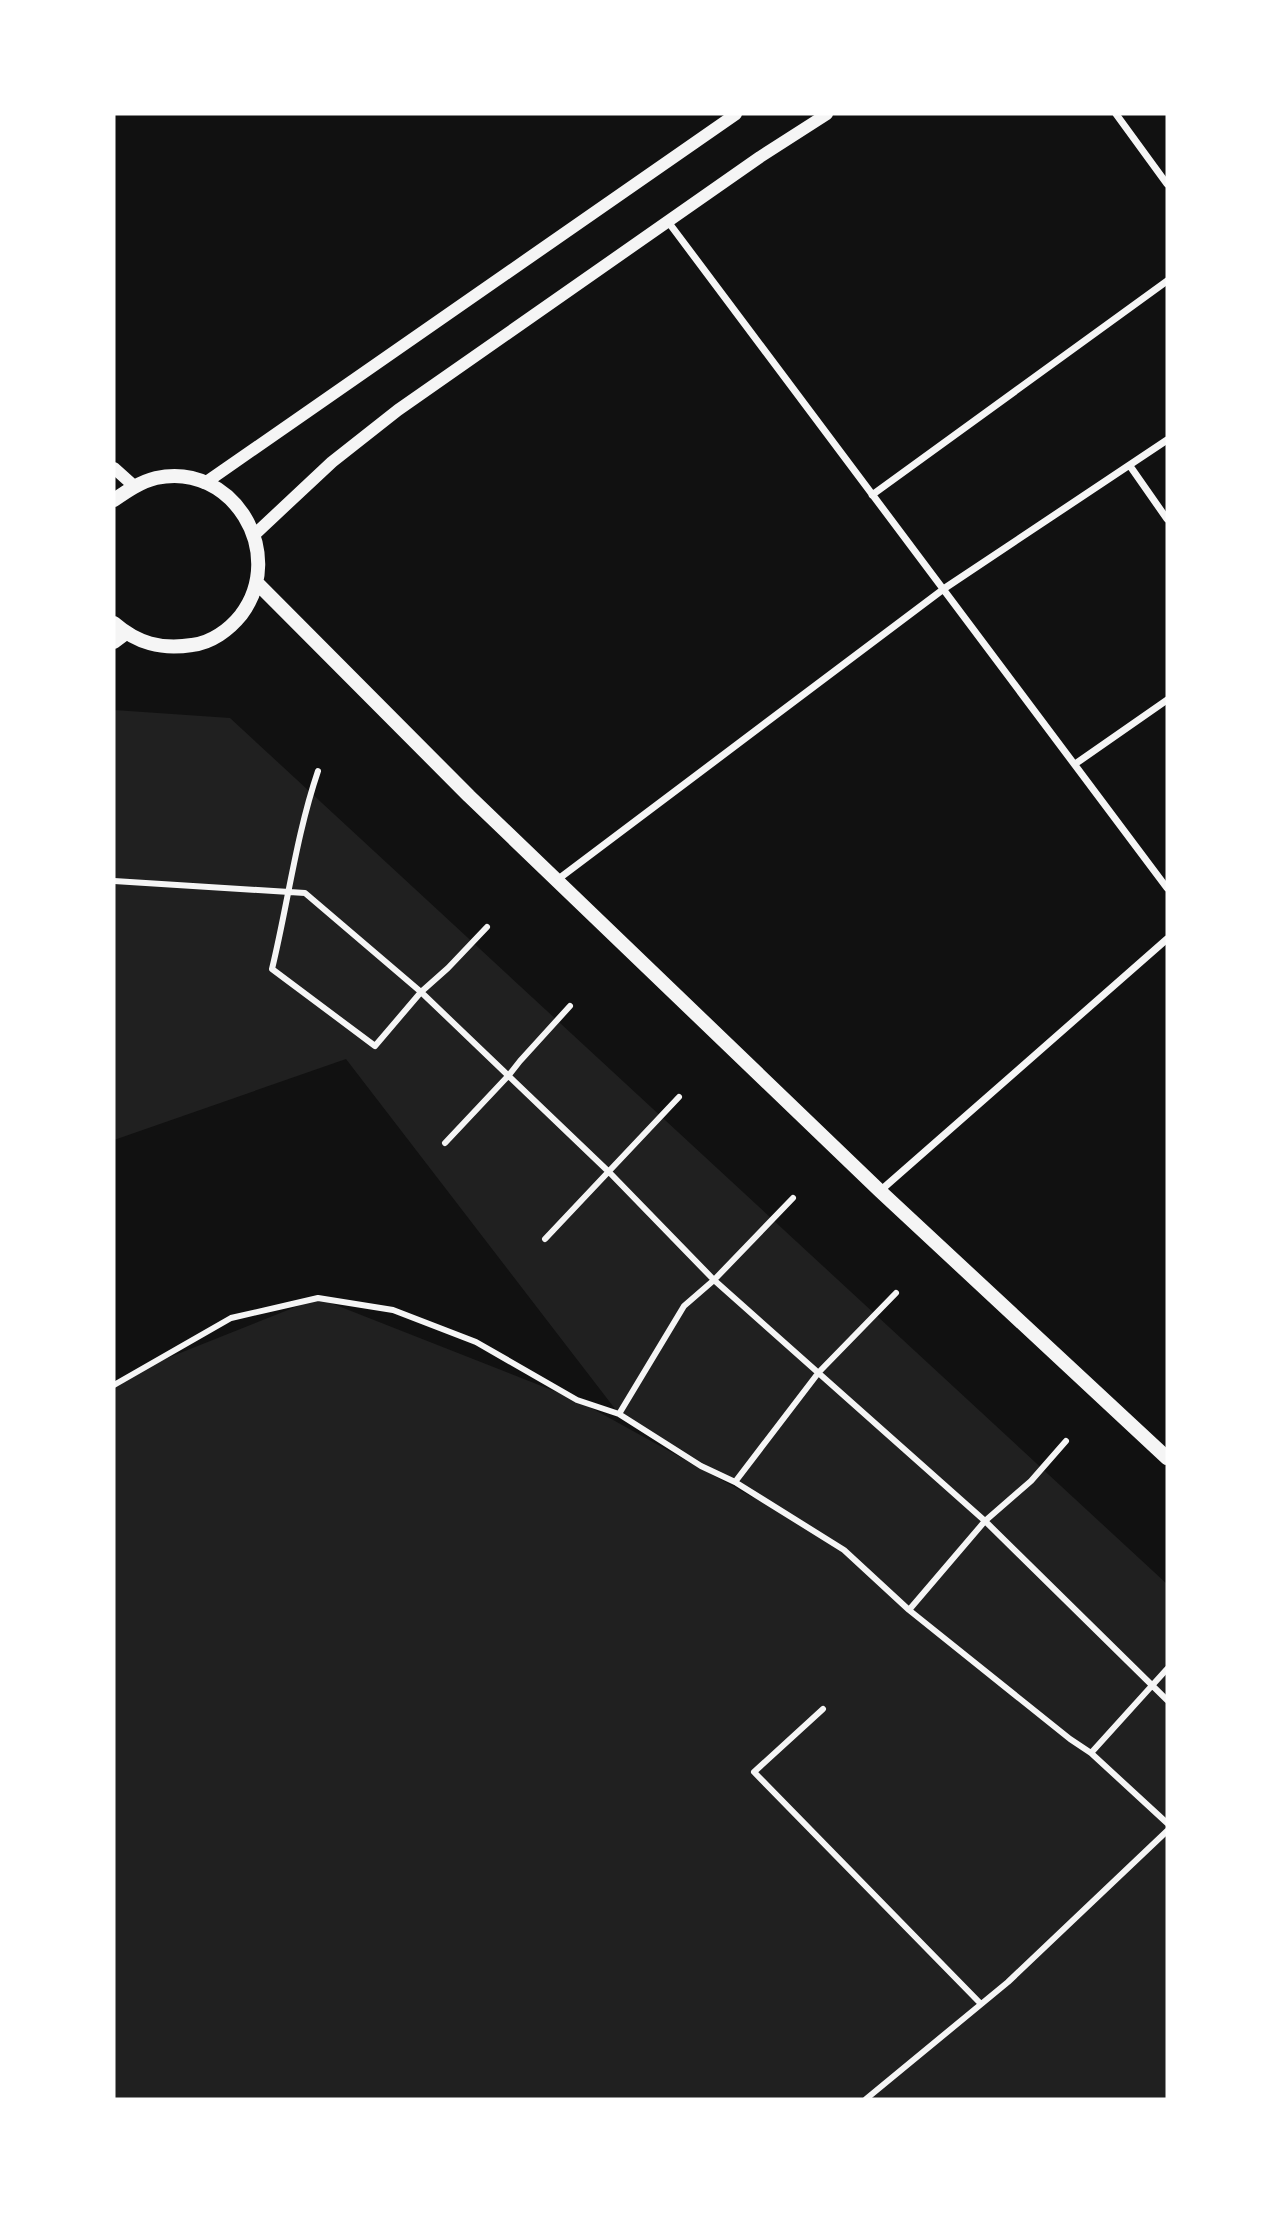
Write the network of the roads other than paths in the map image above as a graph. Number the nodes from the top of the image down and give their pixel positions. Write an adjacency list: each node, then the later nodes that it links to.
1 (736, 114): 10 (street)
2 (826, 114): 5 (street)
3 (1116, 114): 4 (street)
4 (1167, 184)
5 (669, 223): 12 (street); 15 (street)
6 (1167, 281): 12 (street)
7 (1167, 440): 8 (street)
8 (1130, 466): 14 (street); 17 (street)
9 (114, 468): 11 (street)
10 (205, 483): 11 (main road); 15 (main road)
11 (134, 486): 13 (main road)
12 (872, 495): 17 (street)
13 (114, 500)
14 (1167, 519)
15 (254, 535): 16 (main road)
16 (257, 583): 19 (main road); 23 (main road)
17 (945, 588): 21 (street); 23 (street)
18 (114, 623): 19 (main road)
19 (120, 638)
20 (1167, 699): 21 (street)
21 (1075, 764): 25 (street)
22 (318, 771): 26 (street)
23 (557, 880): 35 (main road)
24 (114, 881): 26 (street)
25 (1167, 888)
26 (287, 892): 29 (street); 29 (street)
27 (487, 927): 29 (street)
28 (1167, 939): 35 (street)
29 (421, 992): 31 (street)
30 (570, 1006): 31 (street)
31 (509, 1076): 33 (street); 34 (street)
32 (679, 1097): 34 (street)
33 (445, 1143)
34 (610, 1173): 37 (street); 38 (street)
35 (880, 1191): 44 (main road)
36 (793, 1198): 38 (street)
37 (545, 1239)
38 (714, 1280): 40 (street); 42 (street)
39 (896, 1293): 40 (street)
40 (819, 1372): 45 (street); 46 (street)
41 (114, 1385): 42 (street)
42 (619, 1414): 45 (street)
43 (1066, 1441): 46 (street)
44 (1167, 1458)
45 (735, 1482): 47 (street)
46 (985, 1521): 47 (street); 49 (street)
47 (909, 1610): 52 (street)
48 (1167, 1669): 49 (street)
49 (1153, 1686): 50 (street); 52 (street)
50 (1167, 1700)
51 (823, 1709): 55 (street)
52 (1091, 1753): 53 (street)
53 (1167, 1823)
54 (1167, 1831): 55 (street)
55 (981, 2004): 56 (street)
56 (866, 2099)

